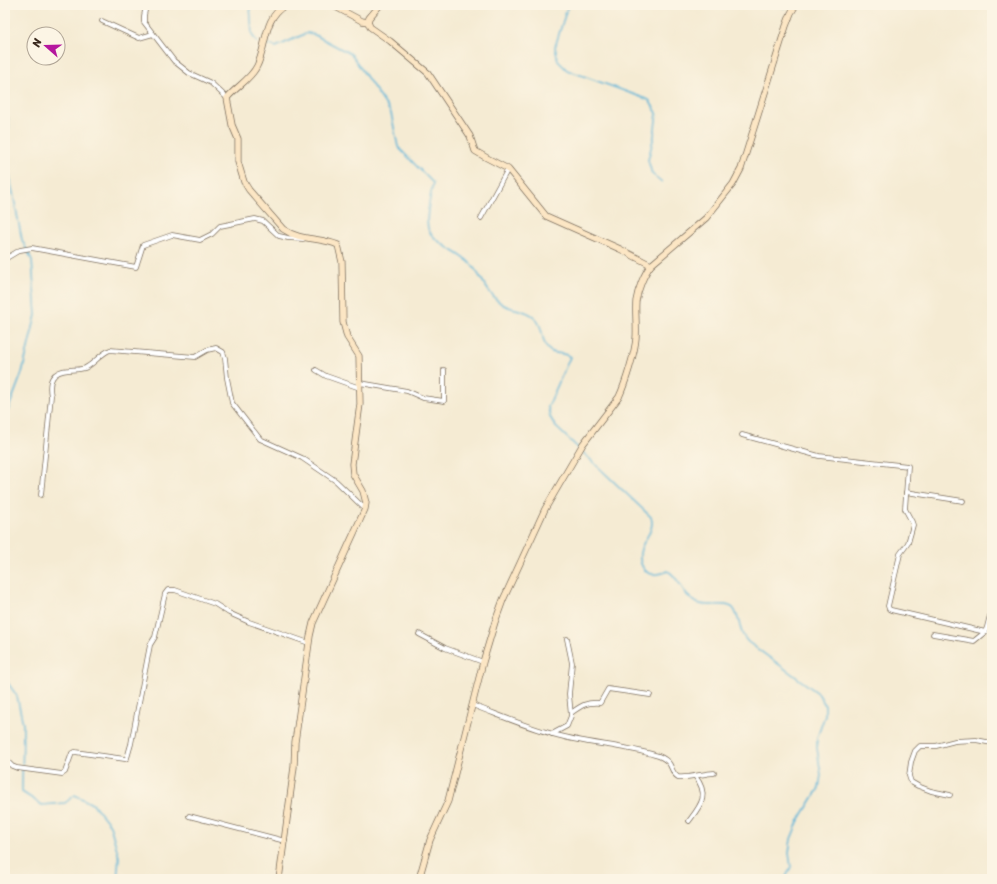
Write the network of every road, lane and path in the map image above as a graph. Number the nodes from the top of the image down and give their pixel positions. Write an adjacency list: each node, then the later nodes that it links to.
1 (146, 5): 8 (street)
2 (286, 5): 9 (street)
3 (332, 5): 7 (street)
4 (380, 5): 7 (street)
5 (796, 5): 14 (street)
6 (102, 21): 8 (street)
7 (368, 22): 10 (street)
8 (153, 34): 9 (street)
9 (227, 98): 12 (street)
10 (508, 169): 11 (street); 14 (street)
11 (481, 218)
12 (309, 239): 13 (street); 17 (street)
13 (5, 259)
14 (652, 265): 29 (street)
15 (316, 370): 17 (street)
16 (444, 370): 17 (street)
17 (360, 386): 22 (street)
18 (742, 435): 19 (street)
19 (906, 492): 21 (street); 24 (street)
20 (41, 495): 22 (street)
21 (963, 501)
22 (365, 509): 28 (street)
23 (992, 616): 24 (street)
24 (985, 632): 26 (street)
25 (419, 634): 29 (street)
26 (933, 634)
27 (567, 639): 32 (street)
28 (309, 642): 35 (street); 41 (street)
29 (483, 662): 31 (street)
30 (650, 695): 32 (street)
31 (472, 705): 33 (street); 43 (street)
32 (570, 713): 33 (street)
33 (552, 734): 37 (street)
34 (992, 742): 38 (street)
35 (5, 758)
36 (714, 773): 37 (street)
37 (695, 776): 40 (street)
38 (950, 795)
39 (189, 816): 41 (street)
40 (689, 821)
41 (285, 841): 42 (street)
42 (279, 879)
43 (419, 879)

